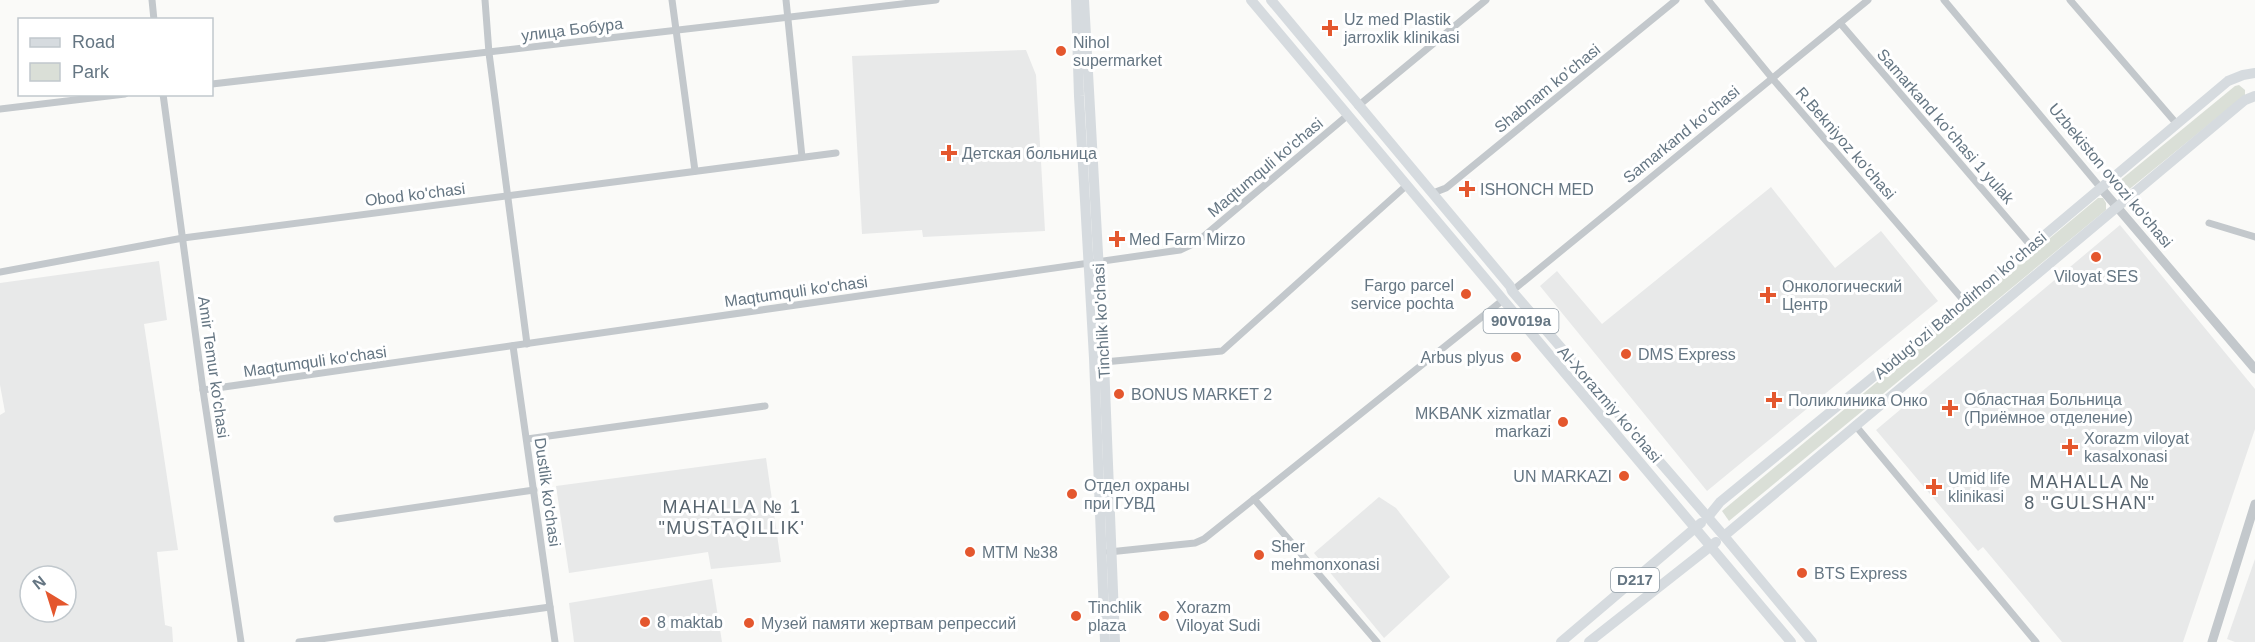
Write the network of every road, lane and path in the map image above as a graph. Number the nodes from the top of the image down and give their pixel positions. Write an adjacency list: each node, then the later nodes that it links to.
1 (152, 0): 16 (street)
2 (485, 0): 20 (street)
3 (672, 0): 19 (street)
4 (786, 0): 17 (street)
5 (936, 0): 17 (street, улица Бобура)
6 (1076, 0): 43 (main road, Tinchlik ko'chasi)
7 (1084, 0): 43 (main road, Tinchlik ko'chasi)
8 (1251, 0): 29 (main road, Al-Xorazmiy ko’chasi / 90V019a)
9 (1271, 0): 27 (main road, Al-Xorazmiy ko’chasi / 90V019a)
10 (1486, 0): 27 (street)
11 (1676, 0): 36 (street, Shabnam ko’chasi)
12 (1708, 0): 22 (street, R.Bekniyoz ko'chasi)
13 (1868, 0): 18 (street, Samarkand ko’chasi)
14 (1944, 0): 35 (street, Uzbekiston ovozi ko'chasi)
15 (2070, 0): 30 (street)
16 (154, 18)
17 (788, 18): 19 (street, улица Бобура); 32 (street)
18 (1840, 23): 22 (street, Samarkand ko’chasi); 42 (street, Samarkand ko’chasi 1 yulak)
19 (676, 31): 20 (street, улица Бобура); 33 (street)
20 (489, 52): 23 (street, улица Бобура); 37 (street)
21 (2255, 73): 30 (main road, Abdug’ozi Bahodirhon ko’chasi)
22 (1772, 78): 45 (street, Samarkand ko’chasi); 47 (street, R.Bekniyoz ko'chasi)
23 (213, 84)
24 (108, 96): 28 (street)
25 (162, 96): 41 (street, Amir Temur ko'chasi)
26 (2255, 96): 38 (main road, Abdug’ozi Bahodirhon ko’chasi)
27 (1358, 106): 36 (main road, Al-Xorazmiy ko’chasi / 90V019a)
28 (0, 109)
29 (1348, 116): 34 (main road, Al-Xorazmiy ko’chasi / 90V019a); 43 (street, Maqtumquli ko'chasi)
30 (2176, 123): 35 (main road, Abdug’ozi Bahodirhon ko’chasi)
31 (836, 153): 32 (street, Obod ko'chasi)
32 (802, 157): 33 (street, Obod ko'chasi)
33 (695, 171): 37 (street, Obod ko'chasi)
34 (1407, 185): 46 (main road, Al-Xorazmiy ko’chasi / 90V019a); 50 (street)
35 (2100, 187): 38 (street, Uzbekiston ovozi ko'chasi); 42 (main road, Abdug’ozi Bahodirhon ko’chasi)
36 (1432, 193): 45 (main road, Al-Xorazmiy ko’chasi / 90V019a)
37 (508, 196): 41 (street, Obod ko'chasi); 48 (street)
38 (2116, 206): 51 (street, Uzbekiston ovozi ko'chasi); 54 (main road, Abdug’ozi Bahodirhon ko’chasi)
39 (2209, 223): 40 (street)
40 (2255, 237)
41 (183, 238): 44 (street, Obod ko'chasi); 52 (street, Amir Temur ko'chasi)
42 (2031, 246): 47 (main road, Abdug’ozi Bahodirhon ko’chasi)
43 (1092, 262): 48 (street, Maqtumquli ko'chasi); 50 (main road, Tinchlik ko'chasi); 64 (main road, Tinchlik ko'chasi)
44 (0, 272)
45 (1512, 291): 59 (main road, Al-Xorazmiy ko’chasi / 90V019a)
46 (1503, 300): 57 (street); 61 (main road, Al-Xorazmiy ko’chasi / 90V019a)
47 (1965, 302): 59 (main road, Abdug’ozi Bahodirhon ko’chasi)
48 (527, 344): 49 (street, Maqtumquli ko'chasi)
49 (513, 346): 52 (street, Maqtumquli ko'chasi); 55 (street, Dustlik ko'chasi)
50 (1104, 362): 64 (main road, Tinchlik ko'chasi)
51 (2255, 369)
52 (203, 390): 66 (street, Amir Temur ko'chasi)
53 (765, 406): 55 (street)
54 (1855, 425): 62 (main road, Abdug’ozi Bahodirhon ko’chasi); 76 (street)
55 (527, 440): 56 (street, Dustlik ko'chasi)
56 (534, 490): 60 (street); 65 (street, Dustlik ko'chasi)
57 (1254, 499): 64 (street); 71 (street)
58 (2255, 504): 77 (street)
59 (1708, 517): 61 (main road, Abdug’ozi Bahodirhon ko’chasi / D217); 62 (main road, Al-Xorazmiy ko’chasi / 90V019a)
60 (337, 519)
61 (1696, 528): 63 (main road, Al-Xorazmiy ko’chasi / 90V019a); 72 (main road, Abdug’ozi Bahodirhon ko’chasi / D217)
62 (1724, 536): 63 (main road, Abdug’ozi Bahodirhon ko’chasi / D217); 75 (main road, Al-Xorazmiy ko’chasi / 90V019a)
63 (1710, 545): 73 (main road, Abdug’ozi Bahodirhon ko’chasi / D217); 74 (main road, Al-Xorazmiy ko’chasi / 90V019a)
64 (1106, 552): 69 (main road, Tinchlik ko'chasi); 70 (main road, Tinchlik ko'chasi)
65 (550, 607): 67 (street); 68 (street, Dustlik ko'chasi)
66 (241, 642)
67 (299, 642)
68 (555, 642)
69 (1105, 642)
70 (1115, 642)
71 (1377, 642)
72 (1561, 642)
73 (1589, 642)
74 (1791, 642)
75 (1812, 642)
76 (2036, 642)
77 (2212, 642)

